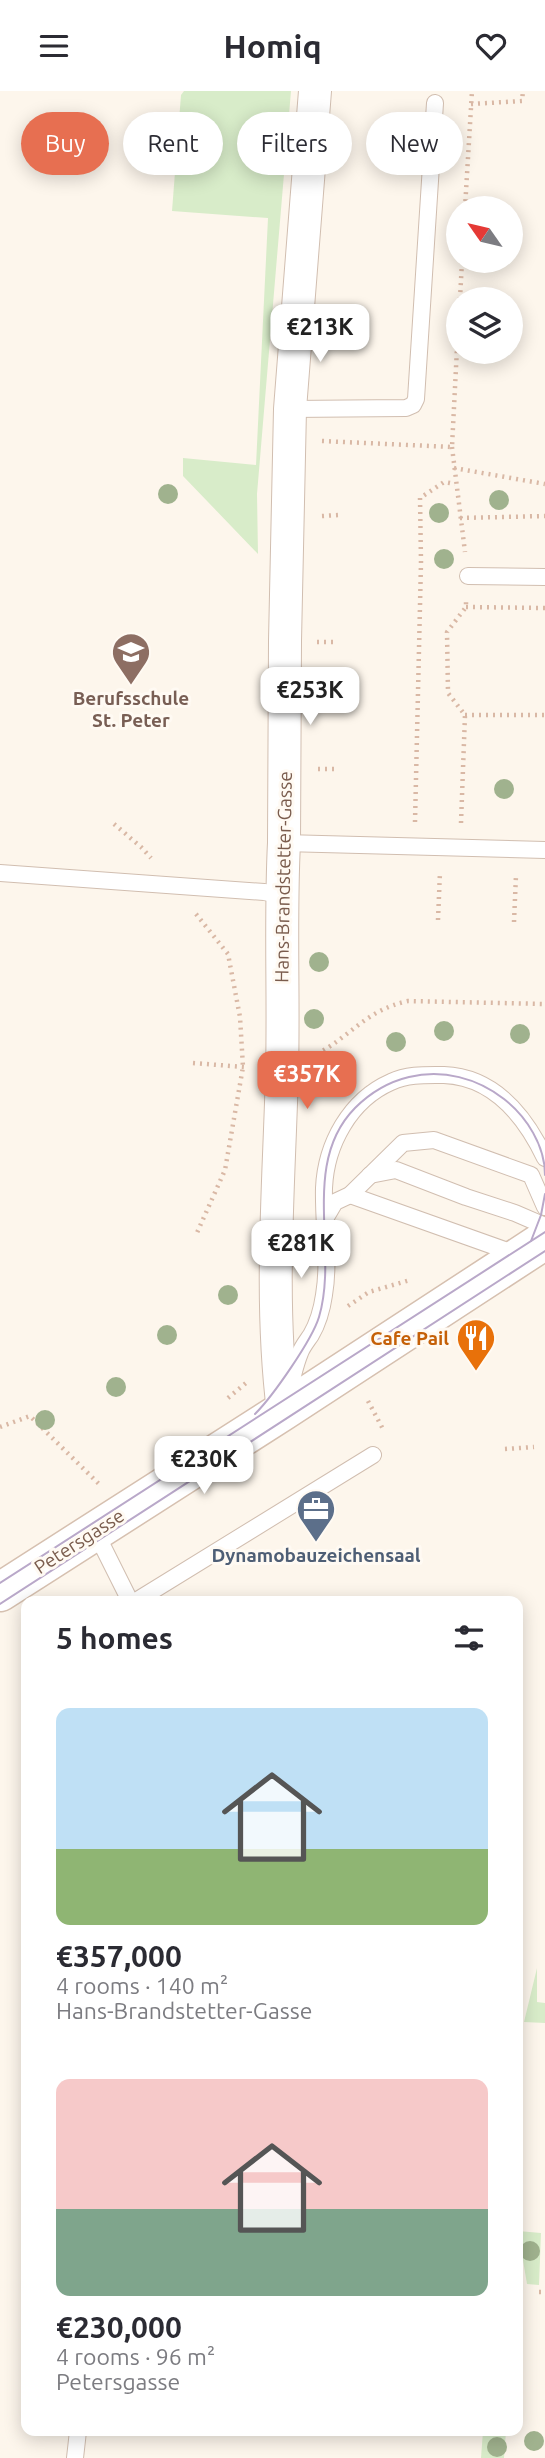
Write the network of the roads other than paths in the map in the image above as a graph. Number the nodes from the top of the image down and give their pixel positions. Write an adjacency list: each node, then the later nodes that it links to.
1 (315, 91): 3 (street, Hans-Brandstetter-Gasse)
2 (435, 103): 3 (lane)
3 (290, 409): 6 (street, Hans-Brandstetter-Gasse)
4 (468, 576): 5 (lane)
5 (545, 576)
6 (284, 843): 7 (lane); 9 (street, Hans-Brandstetter-Gasse)
7 (545, 850)
8 (0, 873): 9 (lane)
9 (281, 895): 17 (street, Hans-Brandstetter-Gasse)
10 (545, 1158): 14 (lane)
11 (370, 1175): 12 (lane); 13 (lane); 15 (lane)
12 (350, 1195): 14 (lane); 16 (lane)
13 (545, 1207)
14 (325, 1219): 17 (lane)
15 (545, 1226)
16 (533, 1248): 17 (main road, Petersgasse)
17 (283, 1411): 19 (main road, Petersgasse)
18 (373, 1455): 22 (lane)
19 (95, 1531): 20 (main road, Petersgasse); 21 (lane)
20 (0, 1592)
21 (130, 1596)
22 (141, 1596)
23 (77, 2436): 24 (lane)
24 (75, 2458)

